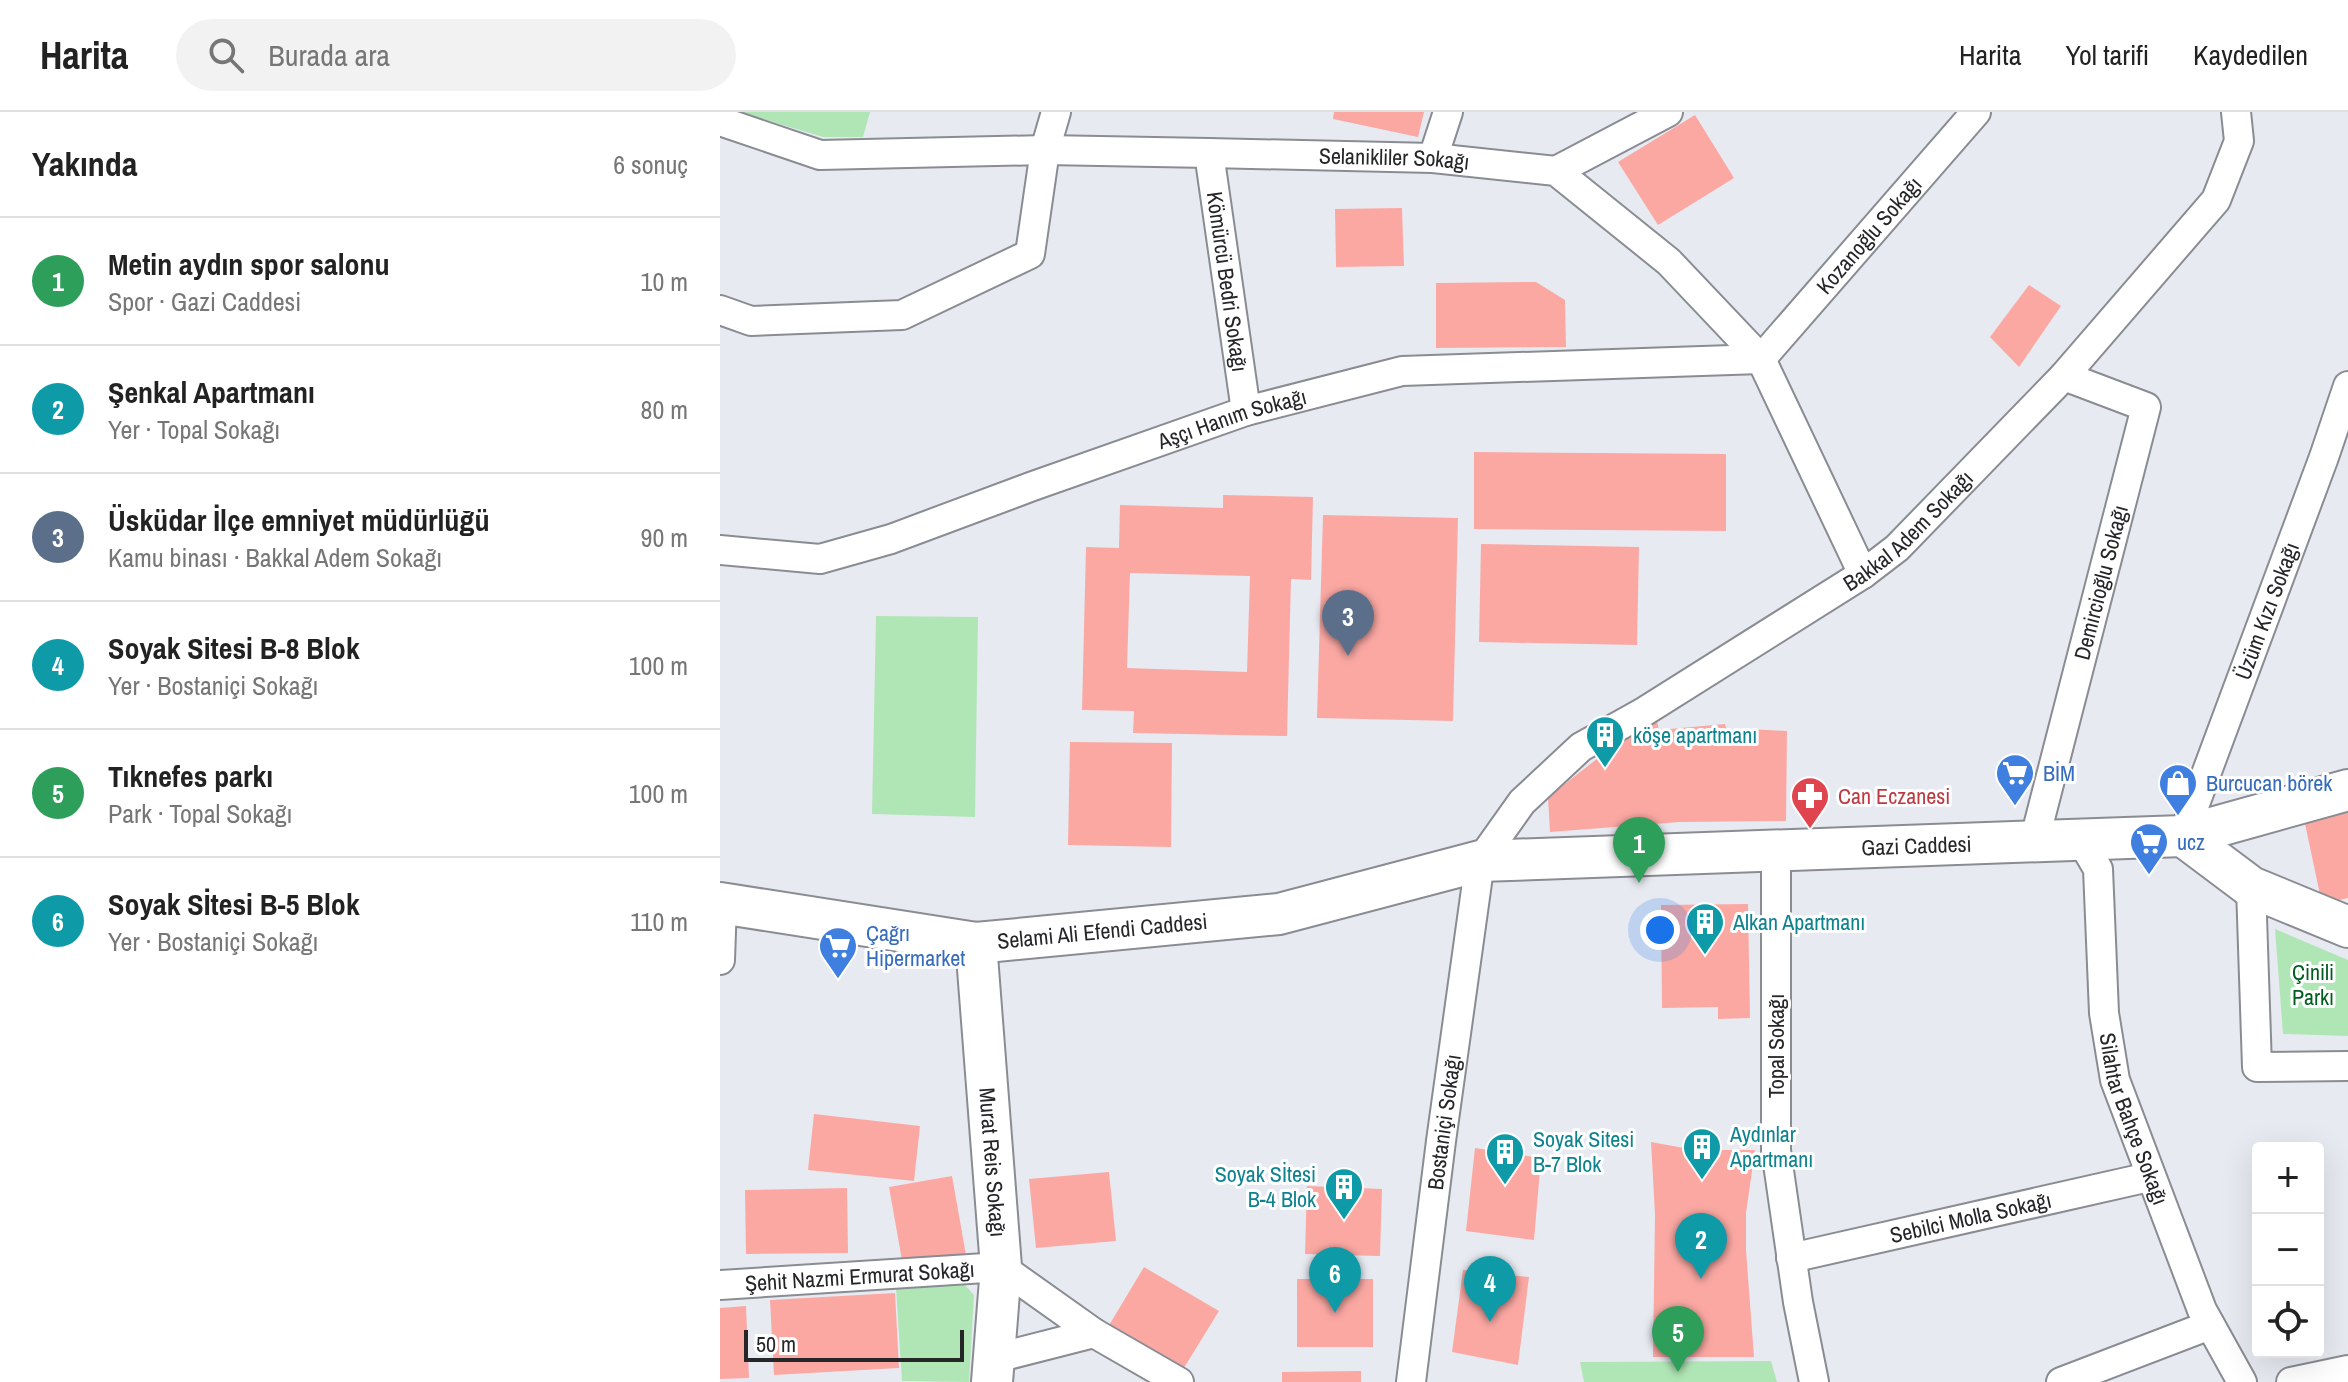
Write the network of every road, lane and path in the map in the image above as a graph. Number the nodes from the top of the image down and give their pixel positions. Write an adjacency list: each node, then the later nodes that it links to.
1 (1056, 112): 7 (street)
2 (1448, 112): 9 (street)
3 (1668, 112): 10 (street)
4 (1976, 112): 12 (street, Kozanoğlu Sokağı)
5 (2236, 112): 13 (street, Bakkal Adem Sokağı)
6 (720, 121): 7 (street, Selanikliler Sokağı)
7 (1045, 150): 8 (street, Selanikliler Sokağı); 11 (street)
8 (1209, 153): 9 (street, Selanikliler Sokağı); 15 (street, Kömürcü Bedri Sokağı)
9 (1433, 158): 10 (street, Selanikliler Sokağı)
10 (1556, 171): 12 (street)
11 (720, 310)
12 (1761, 359): 15 (street, Aşçı Hanım Sokağı); 18 (street)
13 (2064, 376): 18 (street, Bakkal Adem Sokağı); 22 (street, Demircioğlu Sokağı)
14 (2348, 386): 16 (street, Üzüm Kızı Sokağı)
15 (1246, 411): 17 (street, Aşçı Hanım Sokağı)
16 (2338, 448): 20 (street, Üzüm Kızı Sokağı)
17 (720, 550)
18 (1863, 574): 24 (street, Bakkal Adem Sokağı)
19 (2348, 790): 20 (street, Gazi Caddesi)
20 (2183, 836): 21 (street, Gazi Caddesi); 25 (street)
21 (2081, 840): 22 (street, Gazi Caddesi); 31 (street, Silahtar Bahçe Sokağı)
22 (2034, 842): 23 (street, Gazi Caddesi)
23 (1776, 851): 24 (street, Gazi Caddesi); 32 (street, Topal Sokağı)
24 (1480, 861): 28 (street, Selami Ali Efendi Caddesi); 40 (street, Bostaniçi Sokağı)
25 (2251, 887): 27 (street); 30 (street)
26 (721, 903): 28 (street, Selami Ali Efendi Caddesi); 29 (street)
27 (2348, 927)
28 (976, 943): 33 (street, Murat Reis Sokağı)
29 (720, 960)
30 (2348, 1066)
31 (2149, 1177): 32 (street, Sebilci Molla Sokağı); 35 (street, Silahtar Bahçe Sokağı)
32 (1791, 1258): 41 (street, Topal Sokağı)
33 (1001, 1267): 34 (street, Şehit Nazmi Ermurat Sokağı); 36 (street); 37 (street, Murat Reis Sokağı)
34 (720, 1285)
35 (2210, 1325): 42 (street); 43 (street, Silahtar Bahçe Sokağı)
36 (1094, 1333): 37 (street); 39 (street)
37 (994, 1370)
38 (2348, 1370): 44 (street)
39 (1179, 1382)
40 (1411, 1382)
41 (1814, 1382)
42 (2061, 1382)
43 (2242, 1382)
44 (2291, 1382)

